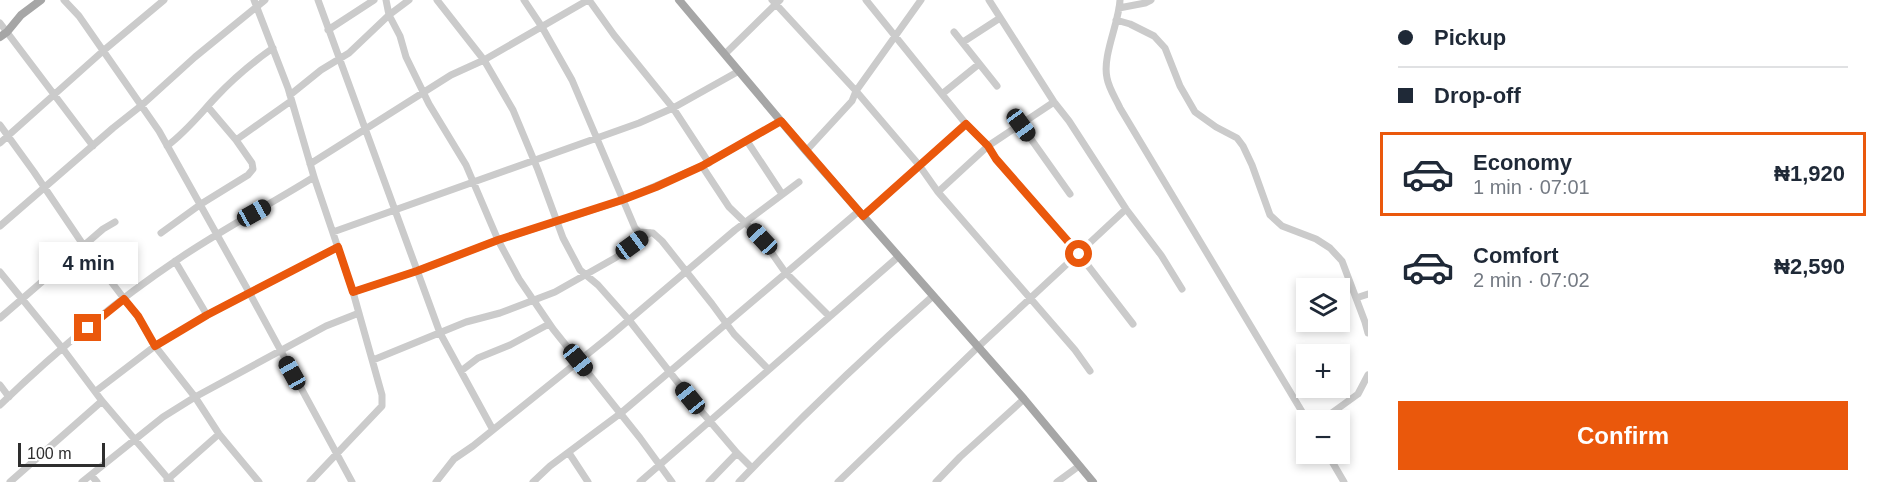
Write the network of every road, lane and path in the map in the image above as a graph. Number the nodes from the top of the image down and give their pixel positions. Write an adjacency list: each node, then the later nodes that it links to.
1 (41, 0): 27 (main road)
2 (64, 0): 31 (street)
3 (163, 0): 31 (street)
4 (265, 0): 18 (street)
5 (318, 0): 25 (street)
6 (374, 0): 25 (street)
7 (386, 0): 20 (street)
8 (409, 0): 20 (street)
9 (437, 0): 34 (street)
10 (524, 0): 24 (street)
11 (589, 0): 24 (street); 46 (street)
12 (679, 0): 32 (main road)
13 (866, 0): 28 (street)
14 (921, 0): 28 (street)
15 (989, 0): 21 (street)
16 (1151, 0): 19 (street)
17 (776, 1): 32 (street); 38 (street)
18 (255, 3): 30 (street); 44 (street)
19 (1119, 4): 22 (street)
20 (389, 15): 33 (street); 39 (street)
21 (1000, 18): 29 (street); 43 (street)
22 (1116, 20): 101 (street); 136 (street)
23 (0, 23): 27 (street)
24 (542, 27): 34 (street); 53 (street)
25 (328, 30): 33 (street)
26 (954, 32): 29 (street)
27 (4, 34): 40 (street)
28 (894, 37): 38 (street); 41 (street)
29 (963, 42): 35 (street)
30 (273, 48): 42 (street); 45 (street)
31 (103, 51): 40 (street); 44 (street)
32 (725, 54): 36 (main road)
33 (339, 60): 42 (street); 51 (street)
34 (484, 60): 39 (street); 61 (street)
35 (979, 64): 37 (street); 41 (street)
36 (739, 71): 46 (street); 47 (main road)
37 (997, 86)
38 (856, 91): 60 (street); 64 (street)
39 (423, 92): 51 (street); 66 (street)
40 (55, 94): 52 (street); 57 (street)
41 (942, 94): 48 (street)
42 (290, 98): 54 (street); 62 (street)
43 (1054, 102): 50 (street); 74 (street)
44 (142, 105): 57 (street); 58 (street)
45 (208, 107): 54 (street); 58 (street)
46 (674, 108): 53 (street); 63 (street)
47 (781, 121): 55 (street); 60 (main road)
48 (966, 124): 59 (street); 64 (street)
49 (0, 125): 52 (street)
50 (1021, 125): 59 (street); 71 (street)
51 (365, 128): 62 (street); 75 (street)
52 (8, 136): 56 (street); 68 (street)
53 (597, 138): 61 (street); 72 (street)
54 (236, 141): 73 (street)
55 (747, 141): 63 (street); 70 (street)
56 (0, 142)
57 (93, 146): 68 (street)
58 (167, 146): 73 (street)
59 (988, 146): 69 (street); 88 (street)
60 (806, 151): 76 (main road)
61 (535, 162): 66 (street); 77 (street)
62 (310, 164): 65 (street)
63 (705, 165): 72 (street); 79 (street)
64 (919, 165): 69 (street); 76 (street)
65 (314, 177): 81 (street); 84 (street)
66 (473, 182): 75 (street); 85 (street)
67 (799, 182): 70 (street)
68 (45, 188): 80 (street); 86 (street)
69 (938, 192): 104 (street)
70 (782, 194): 79 (street)
71 (1070, 194)
72 (622, 200): 77 (street); 83 (street)
73 (201, 204): 82 (street); 84 (street)
74 (1126, 209): 88 (street); 96 (street)
75 (395, 210): 81 (street); 91 (street)
76 (861, 214): 89 (main road); 94 (street)
77 (558, 221): 85 (street); 95 (street)
78 (115, 222): 86 (street)
79 (746, 222): 92 (street); 94 (street)
80 (0, 226)
81 (333, 232): 87 (street)
82 (161, 233)
83 (650, 233): 92 (street); 95 (street)
84 (217, 234): 90 (street); 97 (street)
85 (498, 240): 91 (street); 105 (street)
86 (84, 246): 102 (street); 103 (street)
87 (338, 247): 97 (street); 98 (street)
88 (1079, 254): 104 (street); 113 (street)
89 (898, 257): 100 (main road); 108 (street)
90 (175, 261): 103 (street); 107 (street)
91 (417, 271): 98 (street); 114 (street)
92 (686, 271): 110 (street); 111 (street)
93 (0, 272): 102 (street)
94 (785, 272): 108 (street); 111 (street)
95 (586, 276): 105 (street); 110 (street)
96 (1182, 289)
97 (249, 292): 107 (street); 119 (street)
98 (353, 292): 106 (street)
99 (1368, 294): 101 (street)
100 (933, 296): 117 (main road); 149 (street)
101 (1356, 298): 115 (street)
102 (21, 299): 109 (street); 118 (street)
103 (124, 299): 116 (street); 118 (street)
104 (1031, 299): 117 (street); 125 (street)
105 (533, 301): 112 (street); 114 (street)
106 (359, 312): 119 (street); 120 (street)
107 (207, 315): 116 (street)
108 (829, 316): 122 (street)
109 (0, 318)
110 (629, 320): 121 (street); 124 (street)
111 (725, 323): 122 (street); 124 (street)
112 (549, 324): 121 (street); 123 (street)
113 (1133, 324)
114 (440, 333): 120 (street); 123 (street)
115 (1368, 333)
116 (155, 346): 129 (street); 132 (street)
117 (978, 347): 133 (main road); 165 (street)
118 (63, 349): 129 (street); 131 (street)
119 (280, 352): 132 (street); 145 (street)
120 (373, 360): 145 (street)
121 (578, 360): 138 (street); 140 (street)
122 (768, 369): 139 (street)
123 (461, 371): 140 (street)
124 (669, 371): 138 (street); 139 (street)
125 (1090, 371)
126 (1368, 375): 130 (street)
127 (0, 385): 131 (street)
128 (1368, 388): 130 (street)
129 (96, 391): 134 (street)
130 (1358, 394): 137 (street)
131 (9, 397): 135 (street)
132 (195, 397): 141 (street); 142 (street)
133 (1024, 399): 148 (main road); 166 (street)
134 (102, 401): 142 (street); 152 (street)
135 (0, 405)
136 (1301, 410)
137 (1336, 410)
138 (621, 412): 143 (street); 147 (street)
139 (709, 421): 144 (street); 147 (street)
140 (493, 430): 158 (street)
141 (219, 434): 151 (street); 155 (street)
142 (135, 440): 150 (street); 151 (street)
143 (569, 453): 159 (street); 160 (street)
144 (737, 453): 149 (street); 163 (street)
145 (336, 454): 156 (street); 157 (street)
146 (1333, 464): 169 (street)
147 (660, 466): 161 (street); 162 (street)
148 (1079, 466): 167 (street); 168 (main road)
149 (752, 468): 164 (street)
150 (91, 475): 153 (street); 154 (street)
151 (168, 481)
152 (10, 482)
153 (82, 482)
154 (97, 482)
155 (259, 482)
156 (310, 482)
157 (352, 482)
158 (436, 482)
159 (533, 482)
160 (588, 482)
161 (640, 482)
162 (672, 482)
163 (709, 482)
164 (739, 482)
165 (838, 482)
166 (936, 482)
167 (1058, 482)
168 (1093, 482)
169 (1344, 482)

